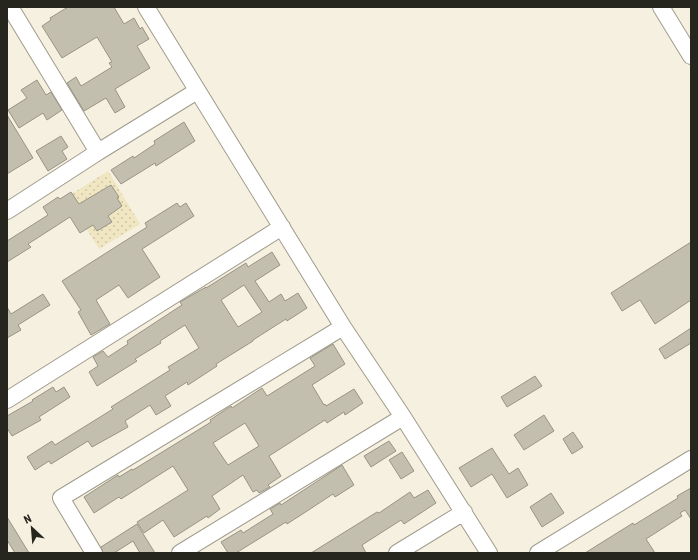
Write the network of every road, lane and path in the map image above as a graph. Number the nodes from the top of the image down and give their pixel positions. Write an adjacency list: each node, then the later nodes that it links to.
1 (10, 7): 6 (street)
2 (146, 7): 5 (street)
3 (661, 7): 4 (street)
4 (691, 56)
5 (197, 90): 6 (street); 8 (street)
6 (98, 152): 7 (street)
7 (7, 210)
8 (282, 227): 9 (street); 10 (street)
9 (344, 327): 11 (street); 14 (street)
10 (7, 400)
11 (403, 417): 13 (street); 15 (street)
12 (691, 459): 18 (street)
13 (464, 512): 16 (street); 17 (street)
14 (94, 553)
15 (180, 553)
16 (397, 553)
17 (489, 553)
18 (538, 553)

